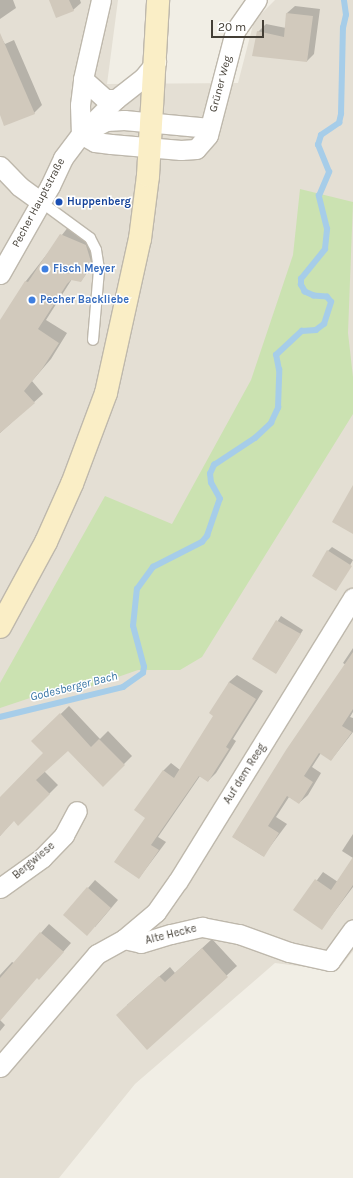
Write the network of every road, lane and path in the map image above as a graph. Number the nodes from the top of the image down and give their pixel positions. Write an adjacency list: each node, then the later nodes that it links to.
1 (101, 0): 5 (street)
2 (158, 0): 4 (main road)
3 (257, 0): 8 (street, Grüner Weg)
4 (156, 62): 6 (street, Pecher Hauptstraße); 7 (main road)
5 (83, 79): 6 (street); 9 (street)
6 (116, 99): 9 (street, Pecher Hauptstraße)
7 (152, 123): 8 (street); 9 (street, Pecher Hauptstraße); 10 (main road)
8 (210, 128): 10 (street, Grüner Weg)
9 (81, 134): 10 (street); 12 (street, Pecher Hauptstraße)
10 (151, 148): 16 (main road)
11 (0, 166): 12 (street)
12 (42, 202): 13 (street, Pecher Hauptstraße); 14 (lane)
13 (0, 274)
14 (93, 340)
15 (353, 598): 20 (street, Auf dem Reeg)
16 (0, 627)
17 (77, 811): 18 (street, Bergwiese)
18 (0, 888)
19 (353, 929): 20 (street, Alte Hecke)
20 (124, 939): 21 (street)
21 (0, 1067)

